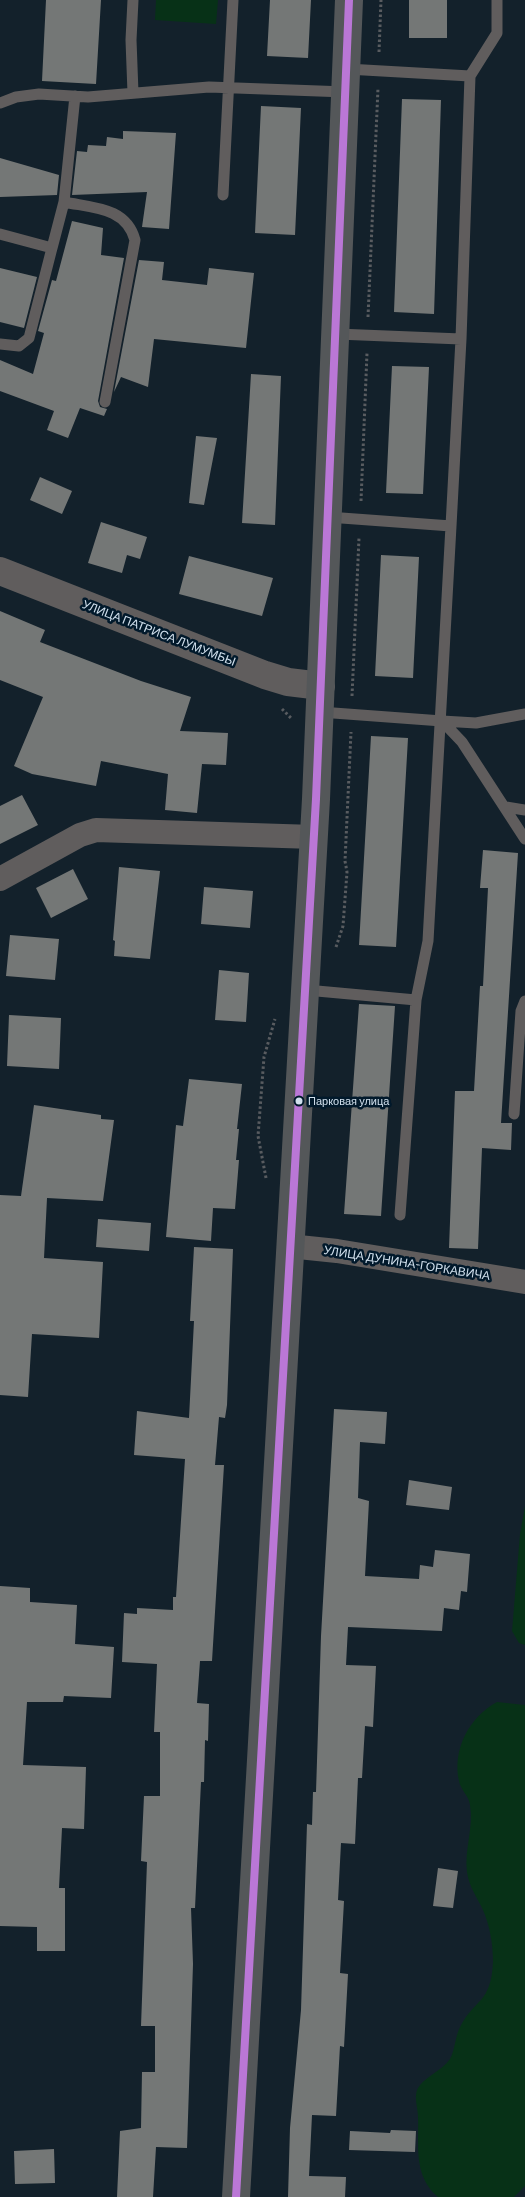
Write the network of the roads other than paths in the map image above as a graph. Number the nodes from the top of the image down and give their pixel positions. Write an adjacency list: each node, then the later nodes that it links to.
1 (133, 0): 8 (lane)
2 (233, 0): 7 (lane)
3 (349, 0): 6 (main road)
4 (497, 0): 5 (lane)
5 (470, 76): 6 (lane); 16 (lane)
6 (346, 80): 7 (lane); 15 (main road)
7 (228, 88): 8 (lane); 11 (lane)
8 (133, 92): 9 (lane)
9 (75, 96): 10 (lane); 12 (lane)
10 (0, 103)
11 (223, 195)
12 (64, 202): 14 (lane); 18 (lane)
13 (0, 234): 14 (lane)
14 (52, 248): 17 (lane)
15 (337, 334): 16 (lane); 19 (main road)
16 (461, 339): 20 (lane)
17 (0, 344)
18 (105, 402)
19 (328, 517): 20 (lane); 22 (main road)
20 (452, 526): 24 (lane)
21 (0, 571): 22 (street, УЛИЦА ПАТРИСА ЛУМУМБЫ)
22 (320, 699): 24 (lane); 27 (main road)
23 (525, 714): 24 (lane)
24 (442, 721): 25 (lane); 31 (lane)
25 (506, 807): 26 (lane); 28 (lane)
26 (525, 810)
27 (314, 837): 29 (street); 30 (main road)
28 (525, 839)
29 (0, 879)
30 (305, 990): 31 (lane); 35 (main road)
31 (416, 1000): 34 (lane)
32 (525, 1001): 33 (lane)
33 (514, 1114)
34 (400, 1215)
35 (289, 1246): 36 (street, УЛИЦА ДУНИНА-ГОРКАВИЧА); 37 (main road)
36 (525, 1282)
37 (236, 2197)

